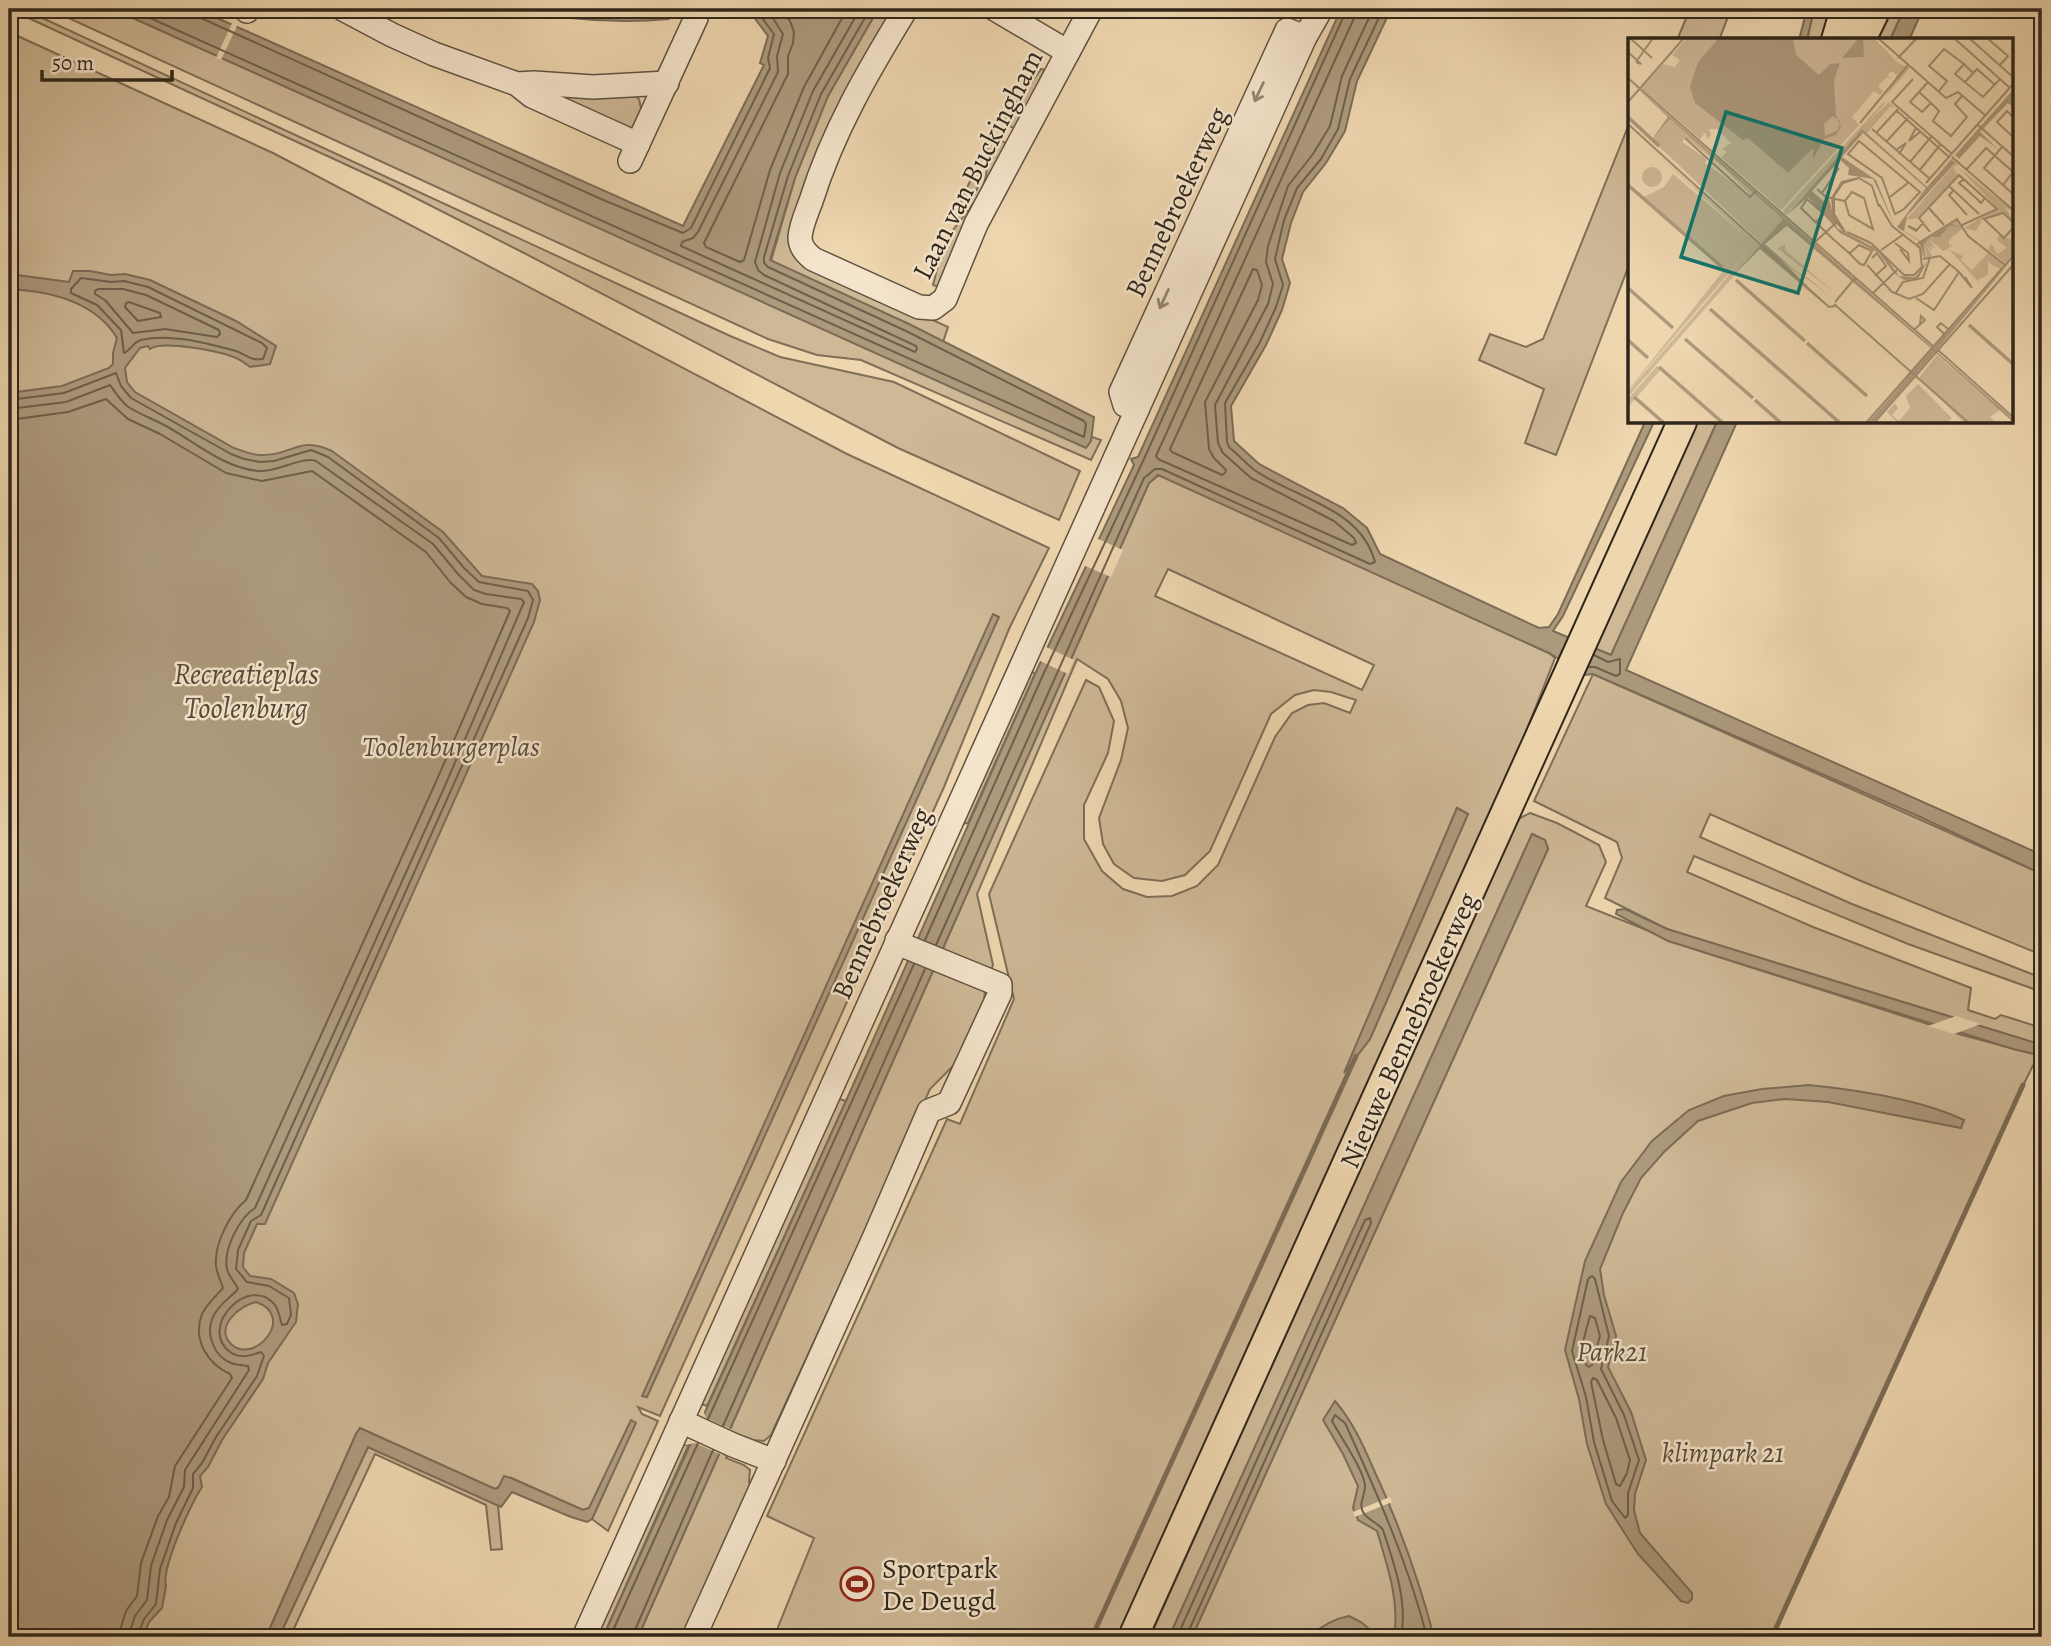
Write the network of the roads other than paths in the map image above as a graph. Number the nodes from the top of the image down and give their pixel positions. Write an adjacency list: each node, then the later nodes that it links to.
1 (343, 9): 13 (street)
2 (697, 9): 12 (street)
3 (906, 9): 11 (street, Laan van Buckingham)
4 (995, 9): 11 (street)
5 (1091, 9): 11 (street, Laan van Buckingham)
6 (1845, 9): 9 (main road)
7 (1876, 9): 10 (main road)
8 (1313, 19): 15 (street, Bennebroekerweg)
9 (1837, 38)
10 (1862, 38)
11 (1069, 52)
12 (667, 83): 13 (street); 13 (street)
13 (517, 84)
14 (1681, 424): 20 (main road, Nieuwe Bennebroekerweg)
15 (902, 944): 16 (street, Bennebroekerweg); 17 (street)
16 (687, 1423): 17 (street); 18 (street, Bennebroekerweg)
17 (774, 1461): 19 (street)
18 (584, 1637)
19 (694, 1637)
20 (1133, 1637)

